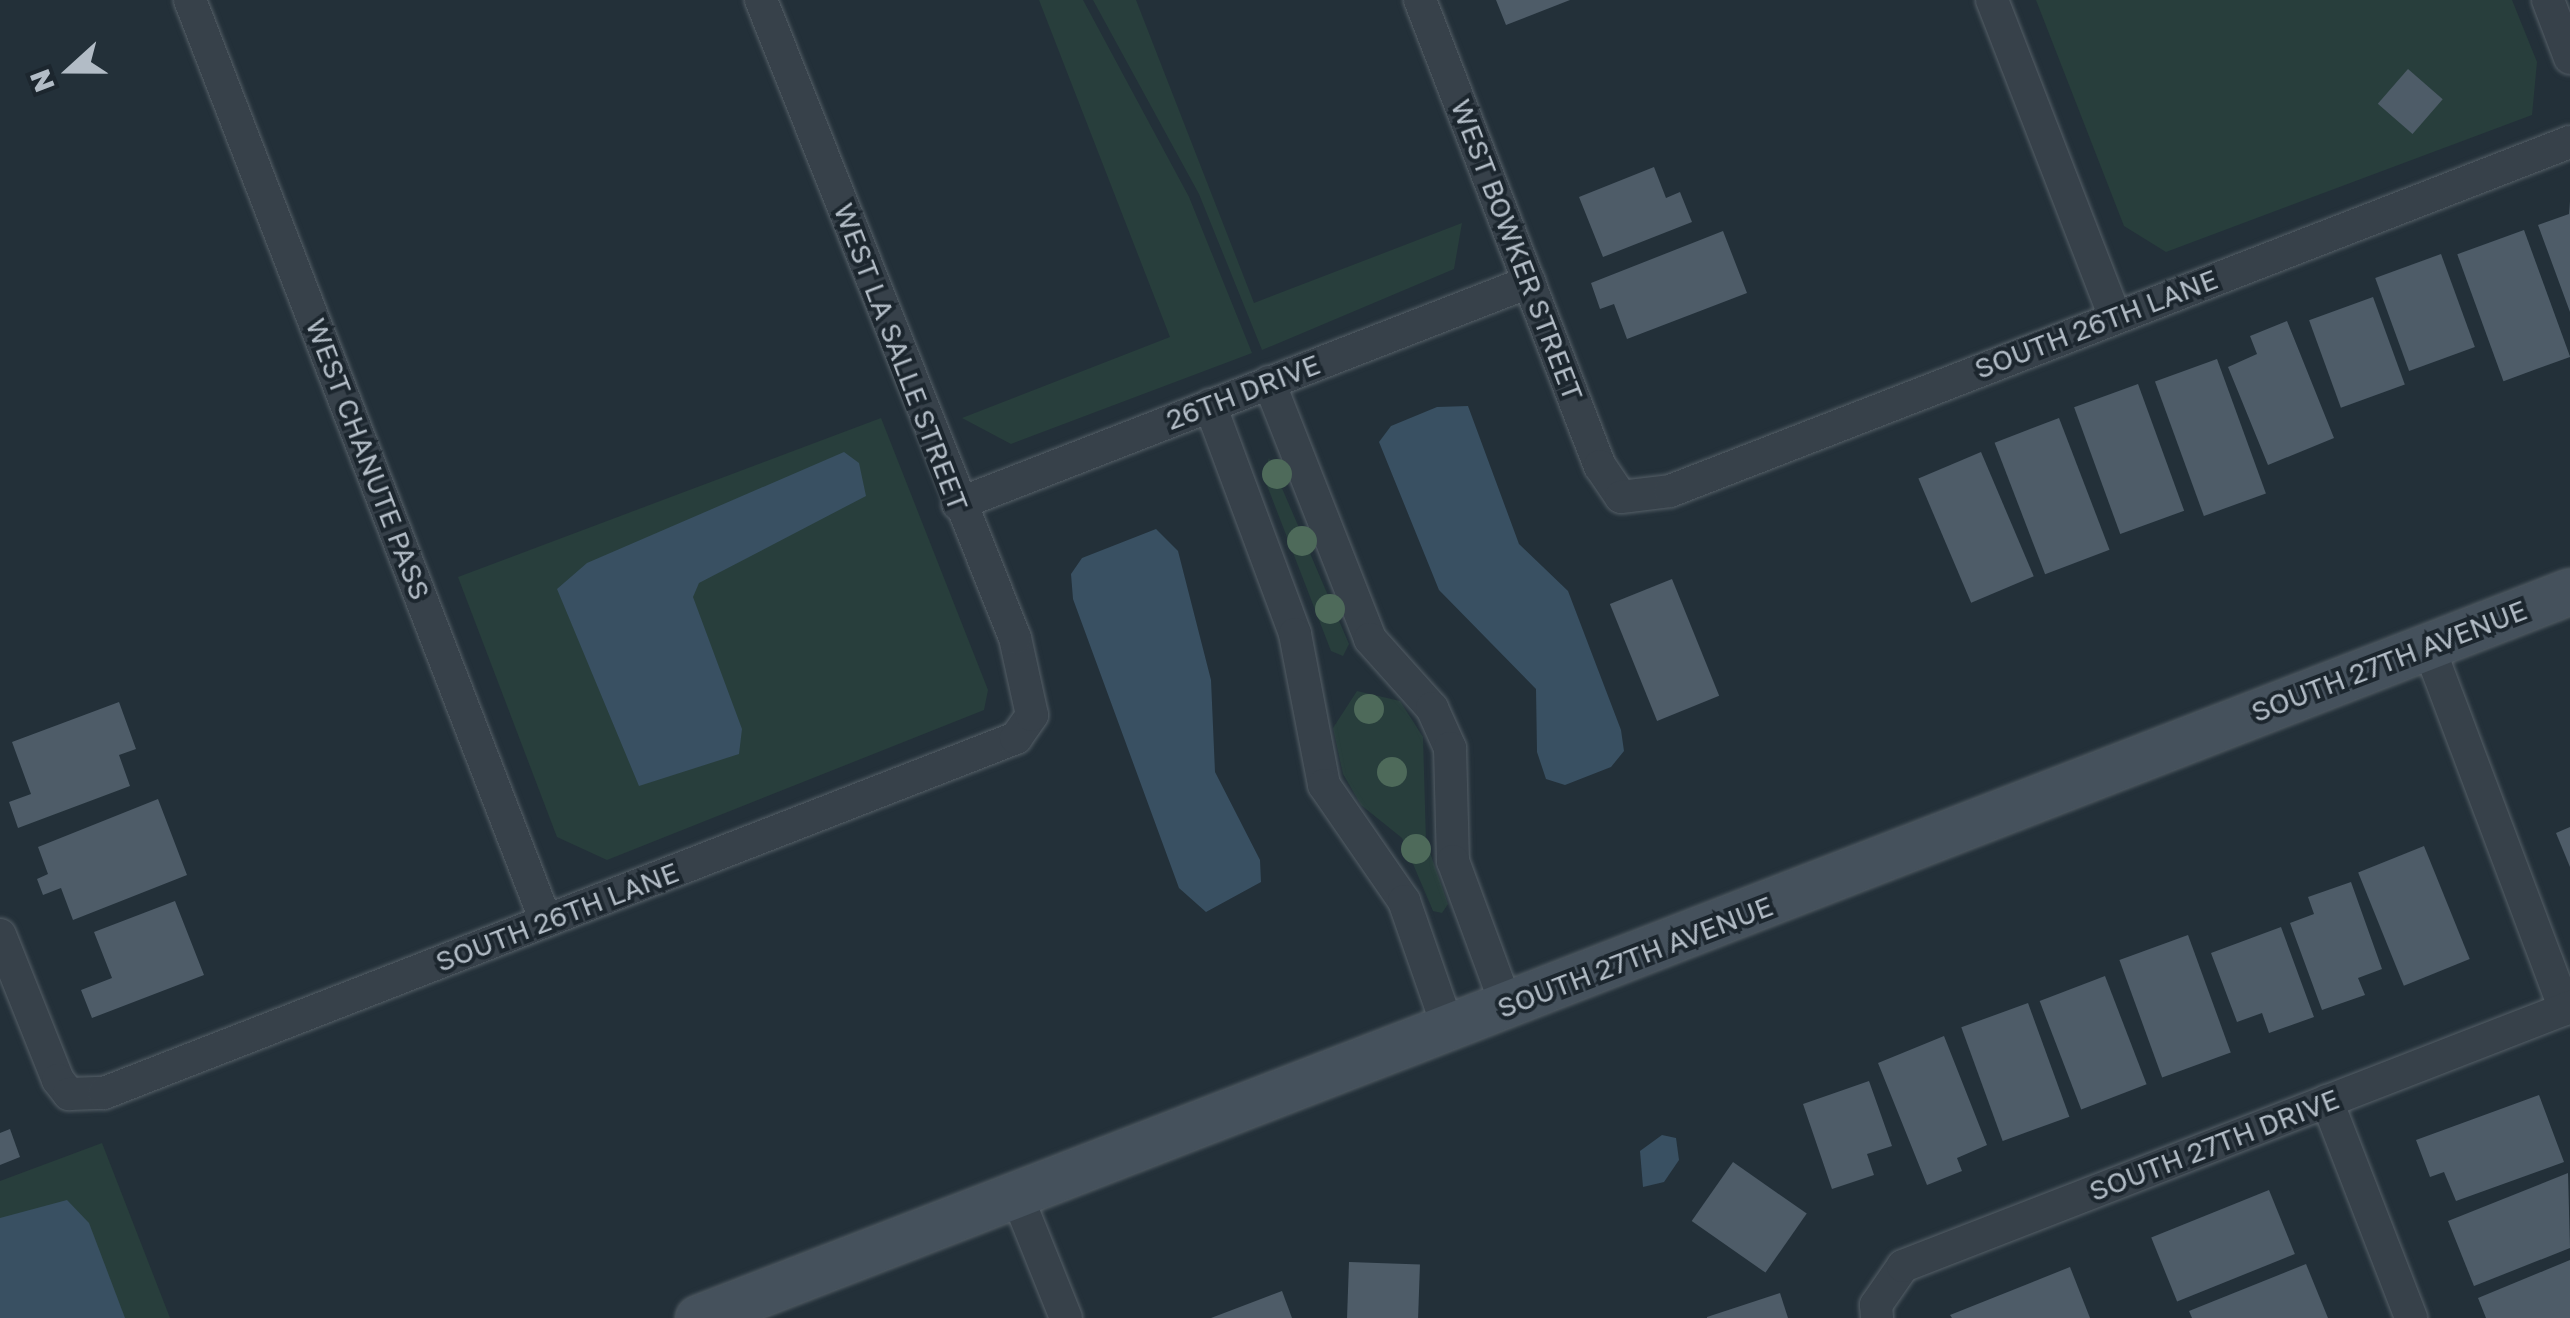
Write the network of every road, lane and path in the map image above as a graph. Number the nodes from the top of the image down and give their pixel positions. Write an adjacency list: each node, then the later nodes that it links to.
1 (190, 0): 17 (street, WEST CHANUTE PASS)
2 (761, 0): 13 (street, WEST LA SALLE STREET)
3 (1420, 0): 8 (street, WEST BOWKER STREET)
4 (1992, 0): 9 (street)
5 (2548, 0): 6 (street)
6 (2570, 58)
7 (2570, 142): 9 (street, SOUTH 26TH LANE)
8 (1529, 282): 10 (street, 26TH DRIVE); 12 (street, WEST BOWKER STREET)
9 (2116, 317): 12 (street, SOUTH 26TH LANE)
10 (1269, 382): 11 (street, 26TH DRIVE); 19 (street)
11 (1210, 404): 13 (street, 26TH DRIVE); 21 (street)
12 (1621, 497)
13 (958, 504): 16 (street, WEST LA SALLE STREET)
14 (2570, 591): 15 (main road, SOUTH 27TH AVENUE)
15 (2428, 645): 19 (main road, SOUTH 27TH AVENUE); 20 (street)
16 (1032, 716): 17 (street, SOUTH 26TH LANE)
17 (545, 919): 18 (street, SOUTH 26TH LANE)
18 (0, 935)
19 (1507, 1007): 21 (main road, SOUTH 27TH AVENUE)
20 (2567, 1008): 22 (street, SOUTH 27TH DRIVE)
21 (1449, 1030): 23 (main road, SOUTH 27TH AVENUE)
22 (2327, 1101): 24 (street, SOUTH 27TH DRIVE); 27 (street)
23 (1017, 1196): 25 (main road, SOUTH 27TH AVENUE); 26 (street)
24 (1876, 1312)
25 (698, 1318)
26 (1066, 1318)
27 (2411, 1318)

